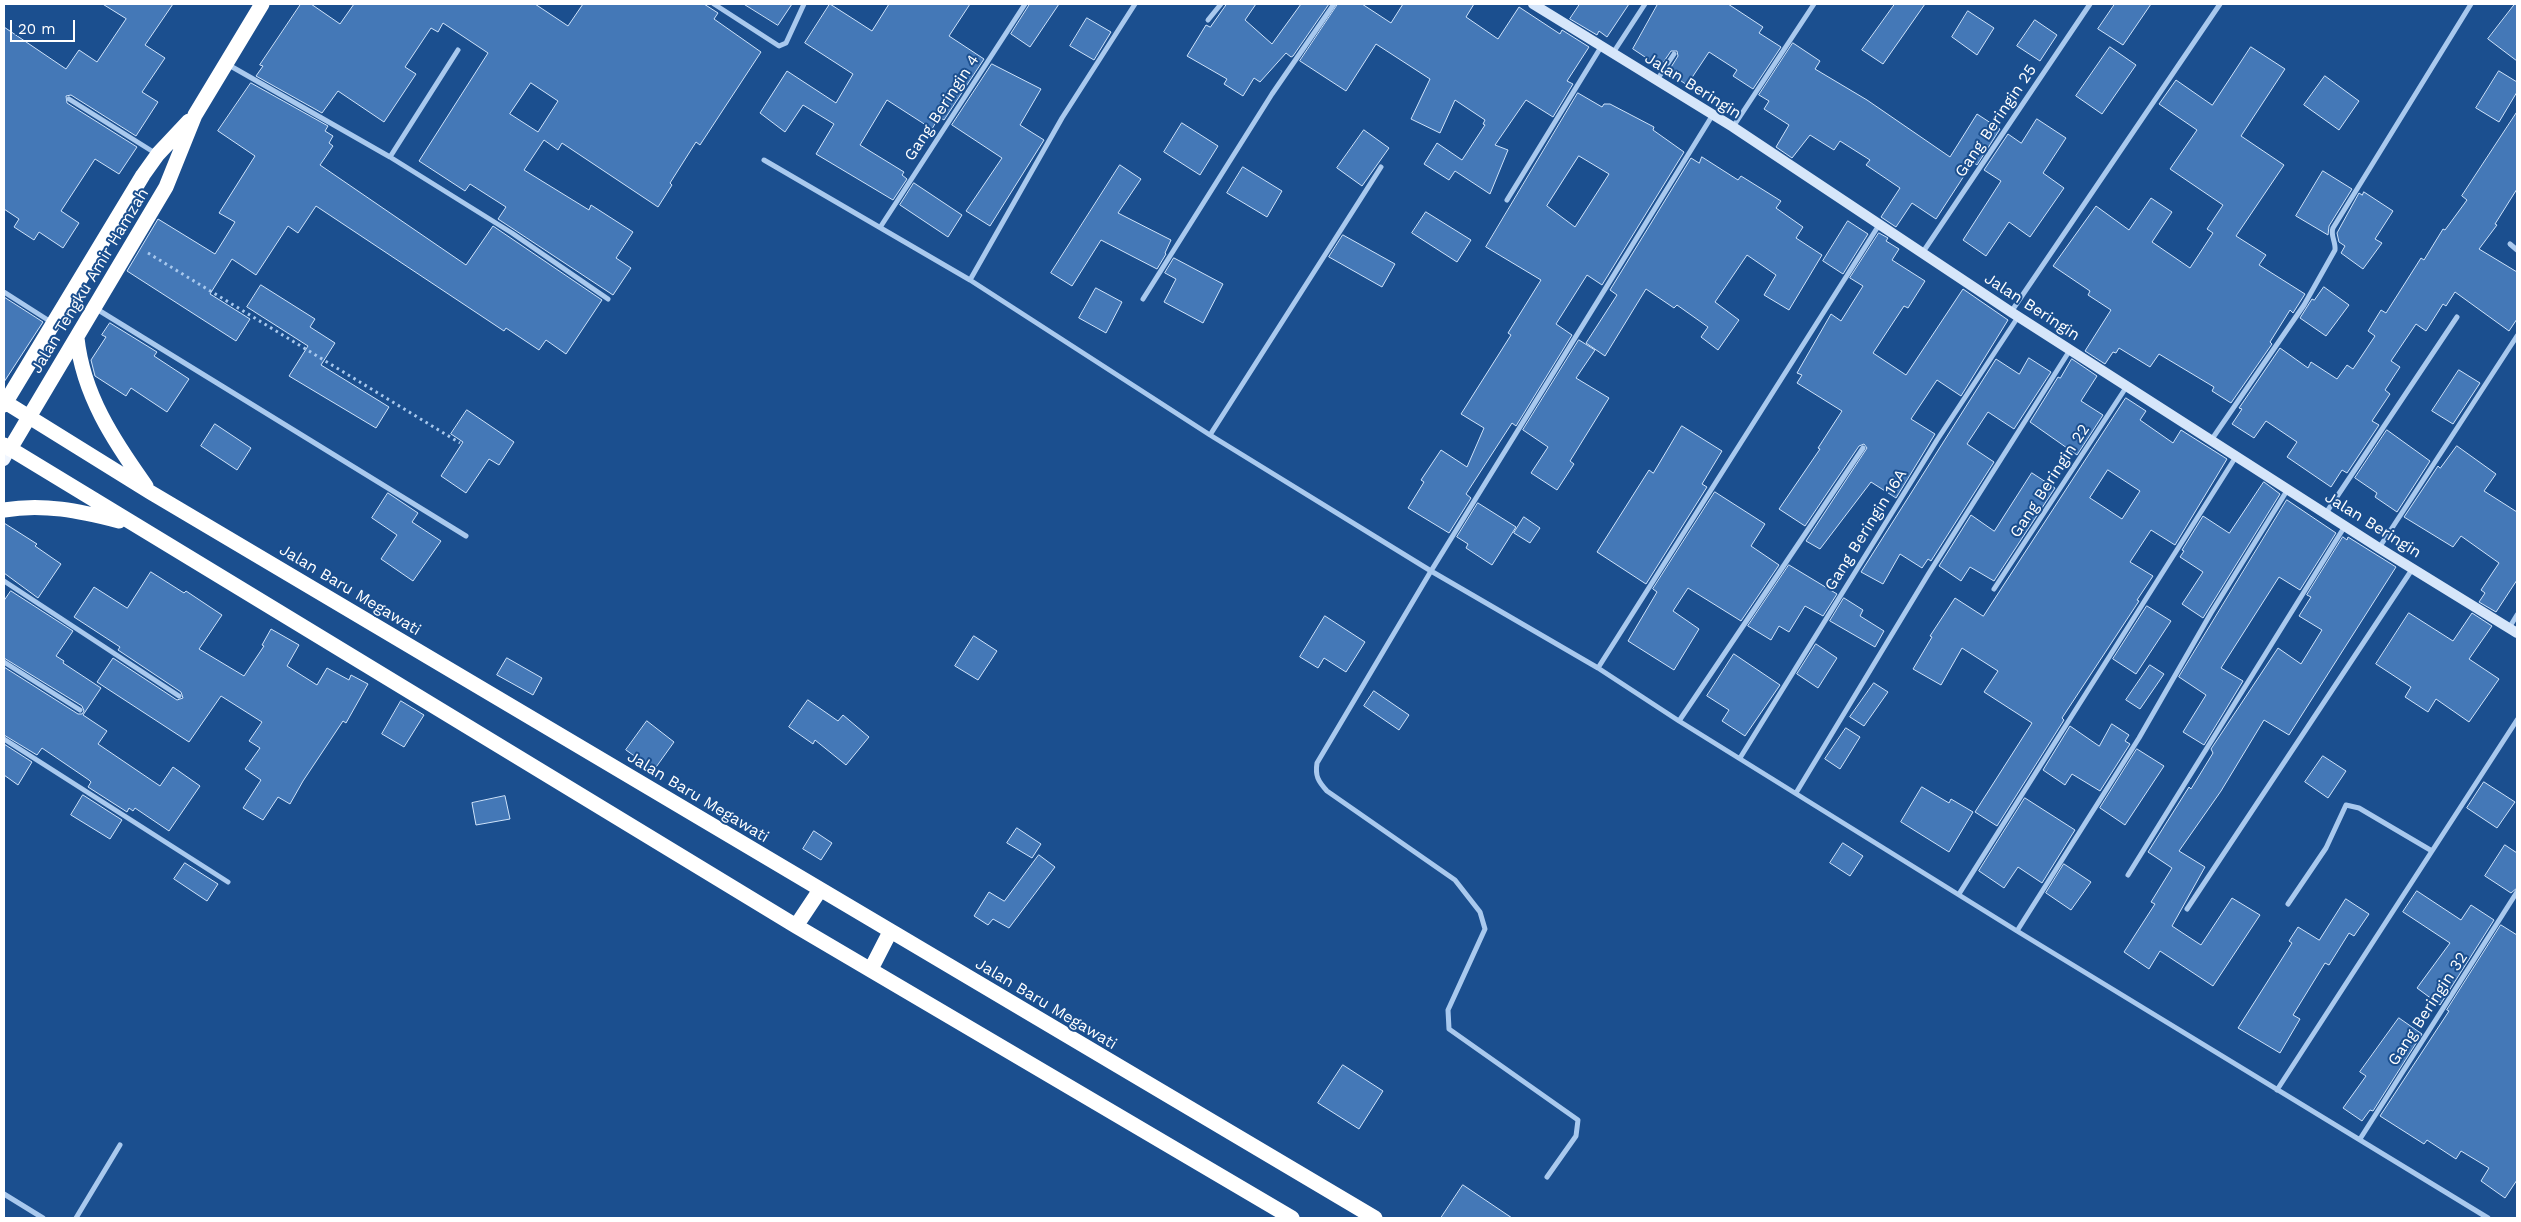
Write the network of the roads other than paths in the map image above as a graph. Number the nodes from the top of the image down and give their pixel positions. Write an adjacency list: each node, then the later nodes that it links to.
1 (262, 4): 19 (highway, Jalan Tengku Amir Hamzah)
2 (714, 4): 3 (street)
3 (804, 4)
4 (1025, 4): 31 (street, Gang Beringin 4)
5 (1134, 4): 35 (street)
6 (1221, 4): 14 (street)
7 (1334, 4): 38 (street)
8 (1533, 4): 15 (street, Jalan Beringin)
9 (1645, 4): 17 (street)
10 (1814, 4): 24 (street)
11 (2090, 4): 34 (street, Gang Beringin 25)
12 (2220, 4): 40 (street, Gang Beringin 16A)
13 (2471, 4): 50 (street)
14 (1208, 20)
15 (1601, 47): 17 (street, Jalan Beringin); 29 (street)
16 (458, 50): 26 (street)
17 (1613, 53): 20 (street, Jalan Beringin)
18 (1674, 54): 20 (street)
19 (226, 63): 22 (highway, Jalan Tengku Amir Hamzah); 26 (street)
20 (1656, 81): 23 (street, Jalan Beringin)
21 (69, 99): 25 (street)
22 (195, 115): 25 (highway, Jalan Tengku Amir Hamzah); 39 (highway, Jalan Tengku Amir Hamzah)
23 (1712, 116): 24 (street, Jalan Beringin); 63 (street)
24 (1733, 127): 30 (street, Jalan Beringin)
25 (158, 154): 42 (highway, Jalan Tengku Amir Hamzah)
26 (390, 157): 37 (street)
27 (764, 160): 31 (street)
28 (1382, 167): 49 (street)
29 (1506, 200)
30 (1879, 225): 34 (street, Jalan Beringin); 69 (street)
31 (881, 226): 35 (street)
32 (2510, 244): 33 (street)
33 (2517, 250)
34 (1923, 252): 40 (street, Jalan Beringin)
35 (970, 280): 49 (street)
36 (4, 292): 42 (street)
37 (608, 299)
38 (1143, 299)
39 (94, 308): 44 (highway, Jalan Tengku Amir Hamzah); 60 (street)
40 (2015, 314): 45 (street, Jalan Beringin); 75 (street, Gang Beringin 16A)
41 (2457, 317): 57 (street)
42 (54, 324): 47 (highway, Jalan Tengku Amir Hamzah)
43 (2517, 336): 61 (street)
44 (77, 338): 48 (highway, Jalan Tengku Amir Hamzah); 55 (highway)
45 (2070, 350): 46 (street, Jalan Beringin); 76 (street)
46 (2127, 386): 50 (street, Jalan Beringin); 65 (street, Gang Beringin 22)
47 (5, 404): 48 (highway, Jalan Baru Megawati)
48 (30, 417): 52 (highway, Jalan Tengku Amir Hamzah); 55 (highway, Jalan Baru Megawati)
49 (1210, 435): 63 (street)
50 (2212, 439): 53 (street, Jalan Beringin)
51 (1863, 448): 73 (street)
52 (6, 451): 58 (highway)
53 (2237, 455): 54 (street, Jalan Beringin); 82 (street)
54 (2288, 488): 57 (street, Jalan Beringin); 87 (street)
55 (150, 492): 80 (highway, Jalan Baru Megawati)
56 (4, 510): 58 (highway)
57 (2326, 513): 59 (street, Jalan Beringin)
58 (132, 524): 85 (highway)
59 (2345, 526): 61 (street, Jalan Beringin); 78 (street)
60 (466, 536)
61 (2379, 548): 62 (street, Jalan Beringin)
62 (2413, 568): 67 (street, Jalan Beringin); 84 (street)
63 (1431, 571): 69 (street); 92 (street)
64 (4, 581): 70 (street)
65 (1994, 589)
66 (2517, 615): 67 (street)
67 (2513, 630)
68 (4, 662): 71 (street)
69 (1598, 668): 73 (street)
70 (179, 696)
71 (80, 710)
72 (2517, 720): 77 (street)
73 (1679, 721): 75 (street)
74 (4, 739): 79 (street)
75 (1740, 758): 76 (street)
76 (1796, 793): 82 (street)
77 (2432, 851): 83 (street); 89 (street)
78 (2128, 875)
79 (228, 882)
80 (820, 890): 85 (highway); 86 (highway, Jalan Baru Megawati)
81 (2517, 892): 90 (street, Gang Beringin 32)
82 (1960, 894): 87 (street)
83 (2288, 904)
84 (2187, 909)
85 (796, 926): 88 (highway)
86 (890, 932): 88 (highway); 97 (highway, Jalan Baru Megawati)
87 (2017, 932): 89 (street)
88 (871, 969): 96 (highway)
89 (2277, 1090): 90 (street)
90 (2360, 1139): 98 (street)
91 (120, 1145): 95 (street)
92 (1547, 1177)
93 (4, 1194): 94 (street)
94 (43, 1218)
95 (76, 1218)
96 (1292, 1218)
97 (1375, 1218)
98 (2488, 1218)

